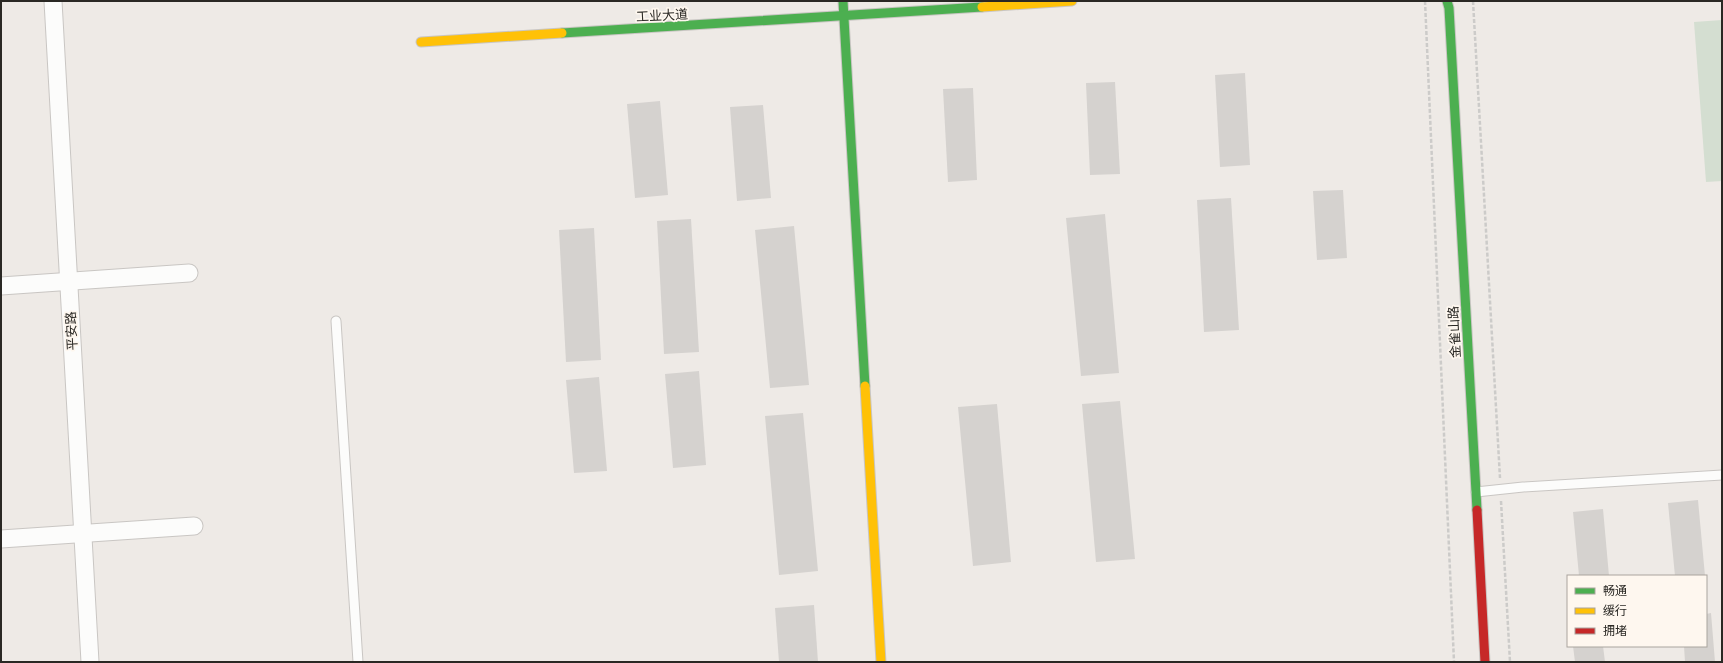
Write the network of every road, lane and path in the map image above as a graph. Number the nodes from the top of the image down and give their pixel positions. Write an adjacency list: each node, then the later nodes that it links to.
1 (52, 1): 10 (street, 平安路)
2 (843, 1): 7 (main road)
3 (1072, 1): 7 (main road, 工业大道)
4 (1425, 1): 22 (path)
5 (1447, 1): 15 (main road, 金雀山路)
6 (1473, 1): 14 (path)
7 (844, 17): 8 (main road, 工业大道); 21 (main road)
8 (420, 42)
9 (189, 273): 10 (street)
10 (69, 282): 11 (street); 17 (street, 平安路)
11 (1, 286)
12 (336, 321): 20 (lane)
13 (1722, 475): 14 (lane)
14 (1501, 489): 15 (lane); 24 (path)
15 (1476, 492): 23 (main road, 金雀山路)
16 (194, 526): 17 (street)
17 (83, 534): 18 (street); 19 (street, 平安路)
18 (1, 539)
19 (90, 662)
20 (358, 662)
21 (881, 662)
22 (1454, 662)
23 (1485, 662)
24 (1510, 662)

